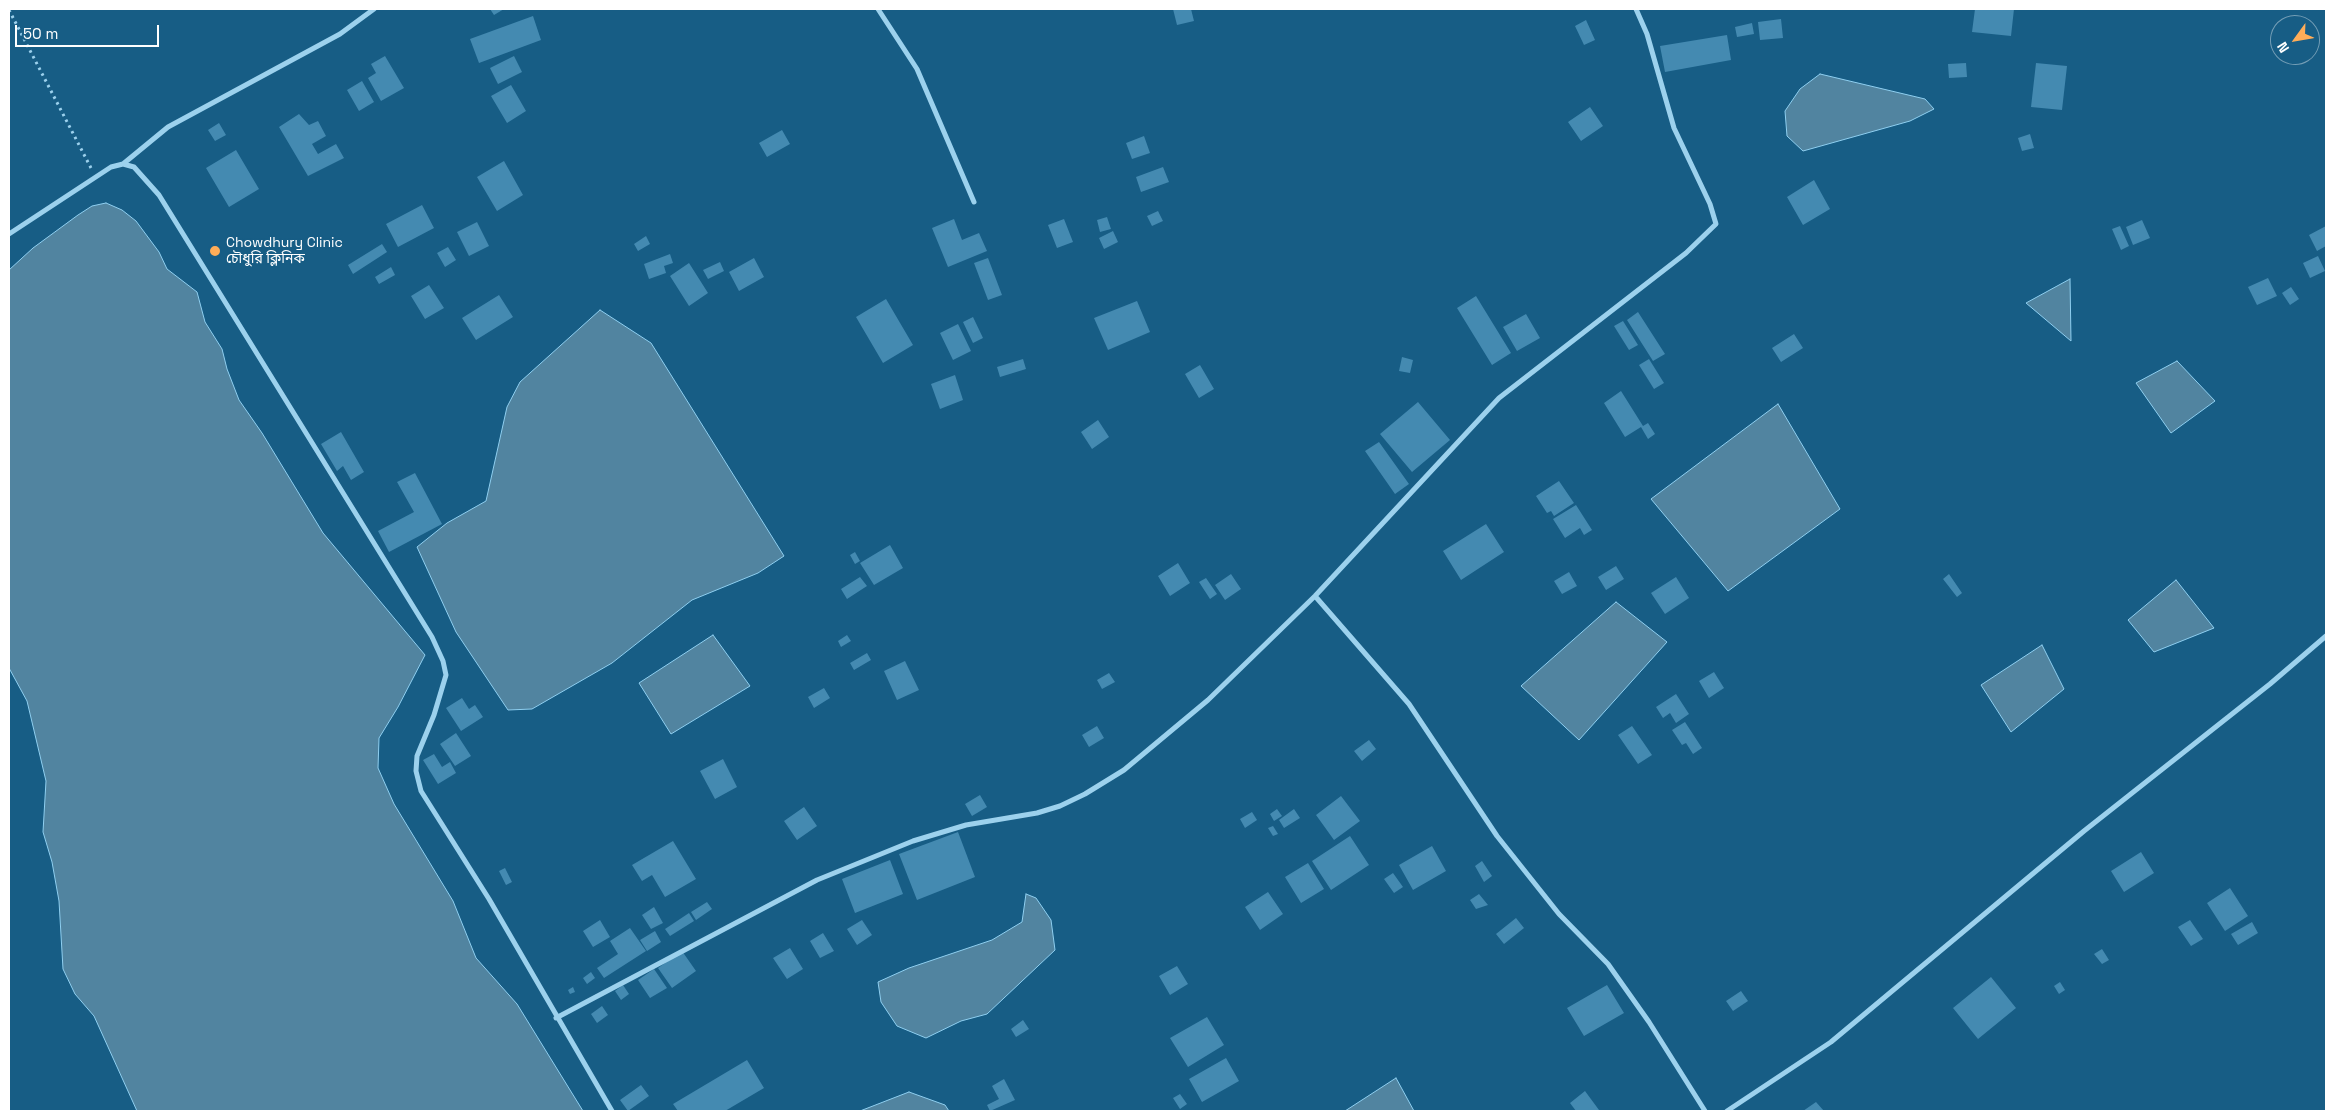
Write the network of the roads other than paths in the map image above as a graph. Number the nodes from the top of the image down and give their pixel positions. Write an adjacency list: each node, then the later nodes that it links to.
1 (374, 9): 4 (street)
2 (878, 9): 5 (street)
3 (1636, 9): 7 (street)
4 (124, 164): 6 (street); 9 (street)
5 (974, 202)
6 (9, 234)
7 (1315, 596): 9 (street); 11 (street)
8 (2326, 636): 12 (street)
9 (556, 1018): 10 (street)
10 (612, 1111)
11 (1705, 1111)
12 (1726, 1111)

